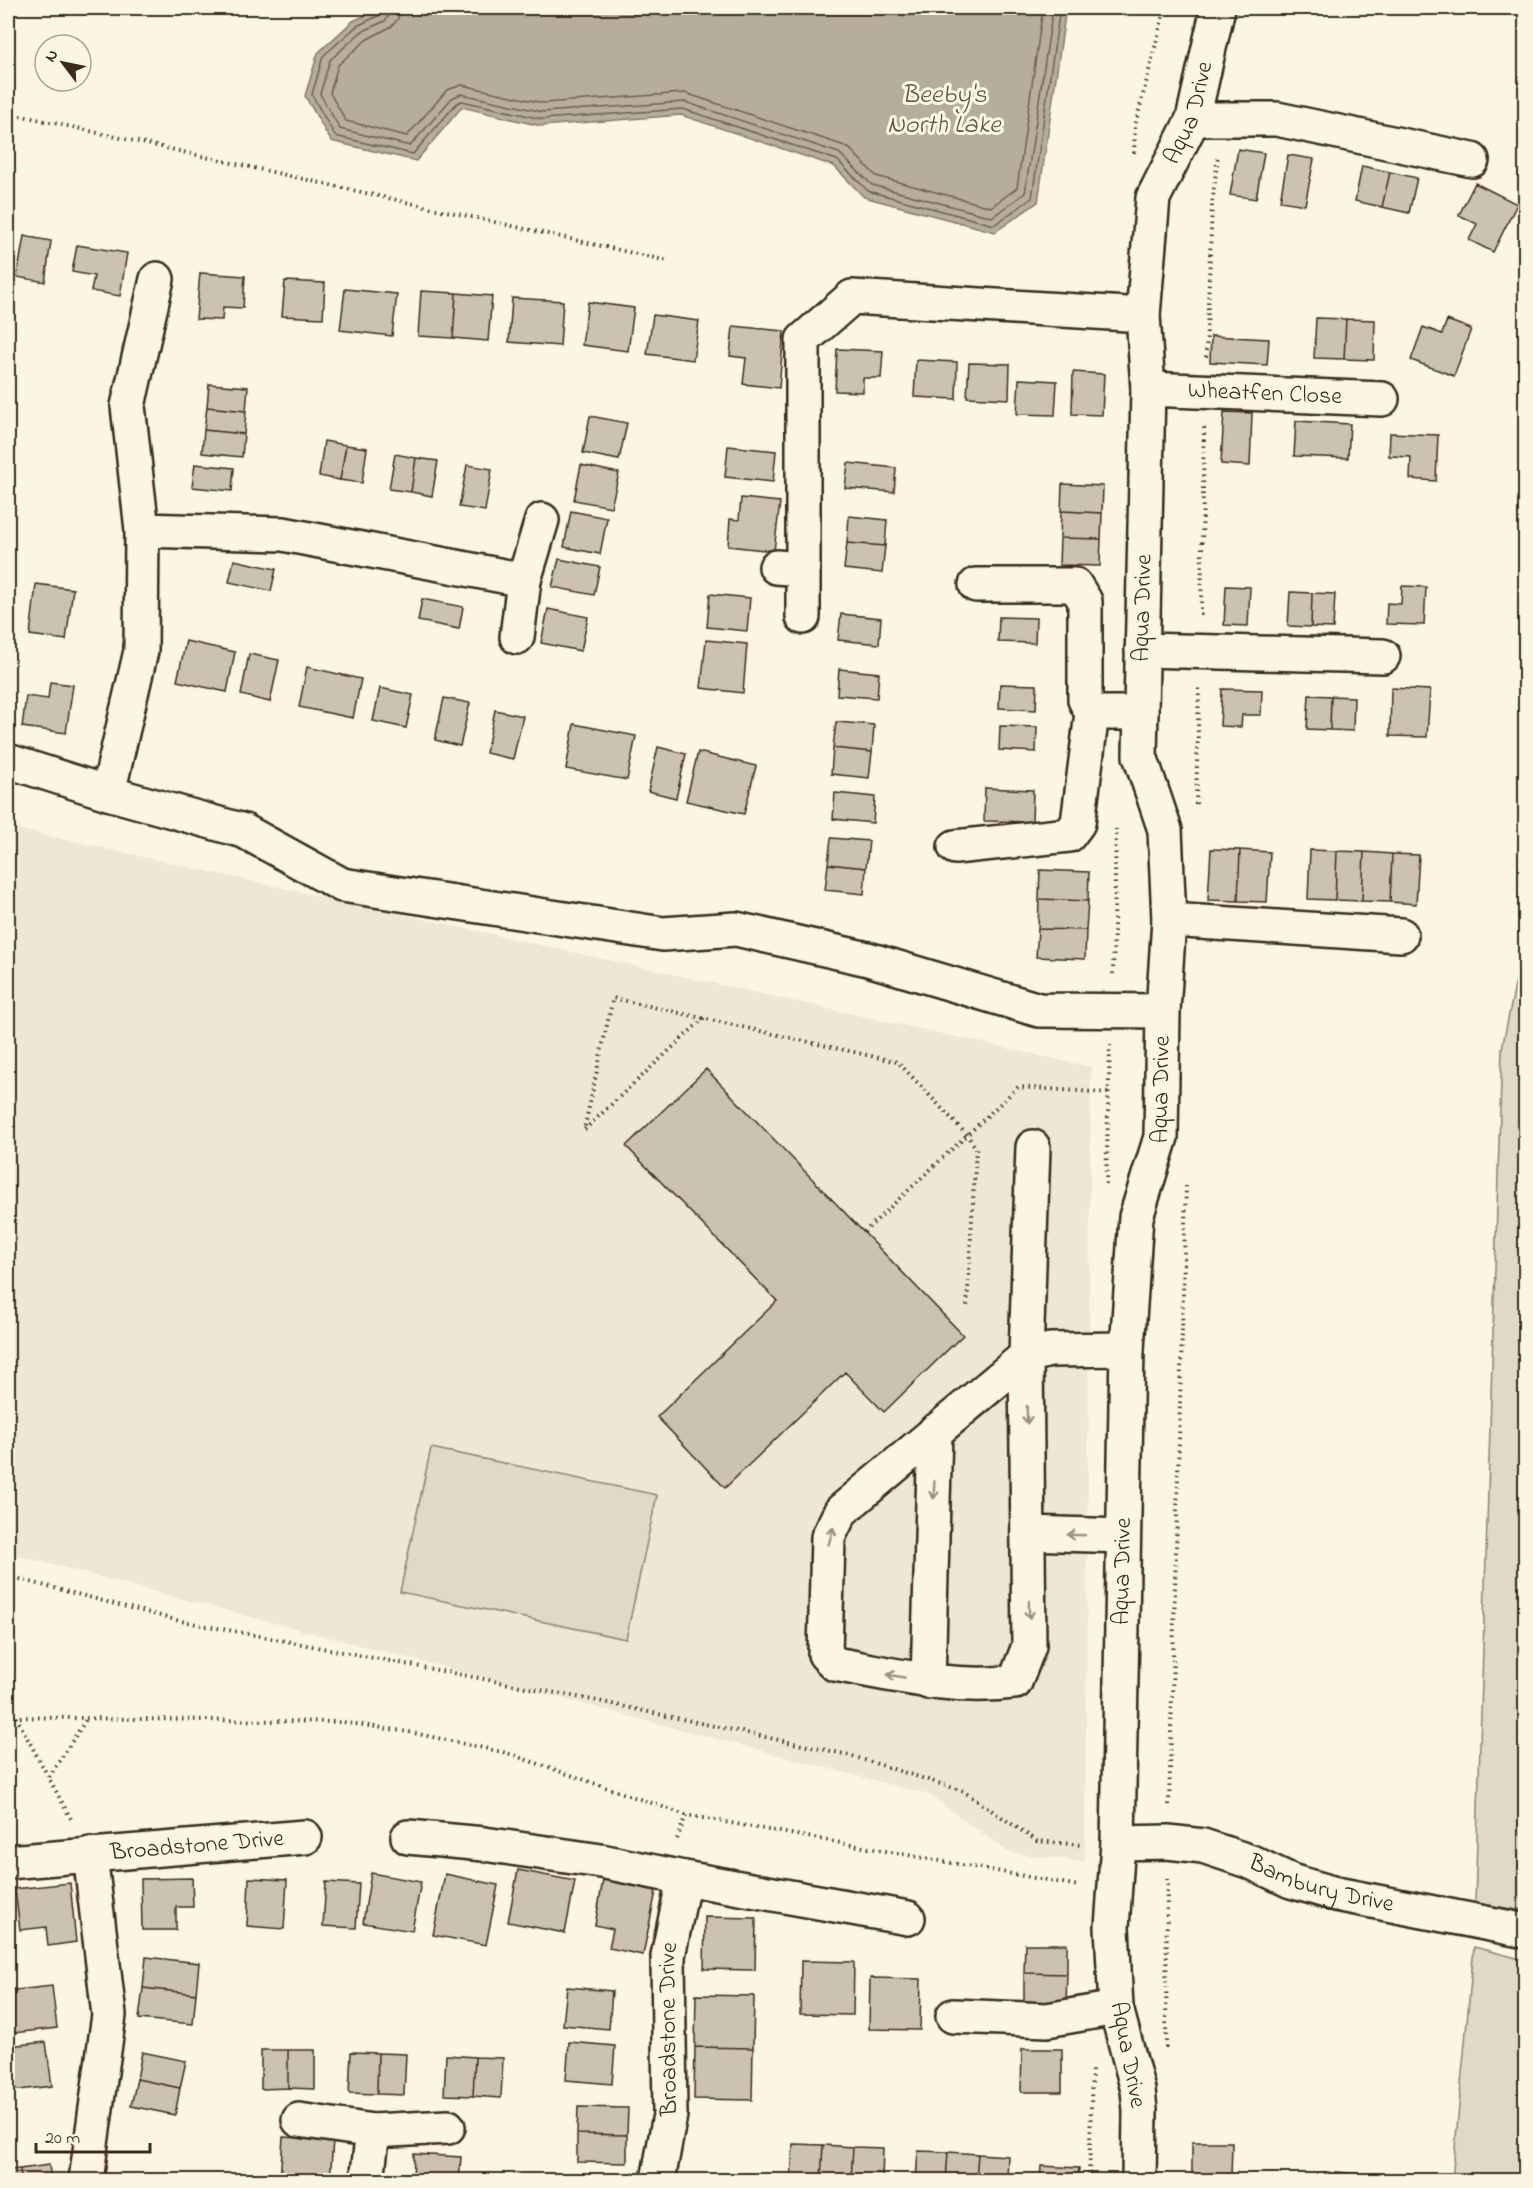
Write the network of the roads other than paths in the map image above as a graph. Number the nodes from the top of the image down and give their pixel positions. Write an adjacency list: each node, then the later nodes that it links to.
1 (1218, 8): 2 (street, Aqua Drive)
2 (1193, 119): 3 (street); 5 (street, Aqua Drive)
3 (1472, 160)
4 (156, 279): 9 (street)
5 (1143, 315): 6 (street, Aqua Drive); 12 (street)
6 (1148, 389): 7 (street, Wheatfen Close); 14 (street, Aqua Drive)
7 (1382, 399)
8 (542, 520): 10 (street)
9 (142, 530): 10 (street); 19 (street)
10 (524, 580): 13 (street)
11 (976, 585): 16 (street)
12 (803, 617)
13 (517, 637)
14 (1142, 650): 15 (street); 17 (street, Aqua Drive)
15 (1383, 656)
16 (1092, 712): 17 (street); 20 (street)
17 (1141, 713): 21 (street, Aqua Drive)
18 (8, 761): 19 (street)
19 (108, 793): 23 (street)
20 (955, 847)
21 (1169, 920): 22 (street); 23 (street, Aqua Drive)
22 (1401, 935)
23 (1163, 1011): 25 (street, Aqua Drive)
24 (1033, 1147): 26 (street)
25 (1127, 1349): 26 (street); 29 (street, Aqua Drive)
26 (1026, 1356): 27 (street); 28 (street, one-way to 28)
27 (935, 1431): 30 (street, one-way to 30); 30 (street, one-way to 27)
28 (1028, 1533): 29 (street, one-way to 28); 30 (street, one-way to 30)
29 (1123, 1536): 33 (street, Aqua Drive)
30 (928, 1682)
31 (305, 1837): 34 (street, Broadstone Drive)
32 (408, 1837): 36 (street)
33 (1118, 1843): 38 (street, Bambury Drive); 39 (street, Aqua Drive)
34 (90, 1854): 35 (street, Broadstone Drive); 44 (street, Broadstone Drive)
35 (8, 1862)
36 (684, 1878): 37 (street); 46 (street, Broadstone Drive)
37 (908, 1918)
38 (1526, 1931)
39 (1104, 2010): 40 (street); 47 (street, Aqua Drive)
40 (952, 2016)
41 (299, 2120): 43 (street)
42 (448, 2127): 43 (street)
43 (373, 2131): 45 (street)
44 (86, 2181)
45 (367, 2181)
46 (658, 2181)
47 (1139, 2181)

